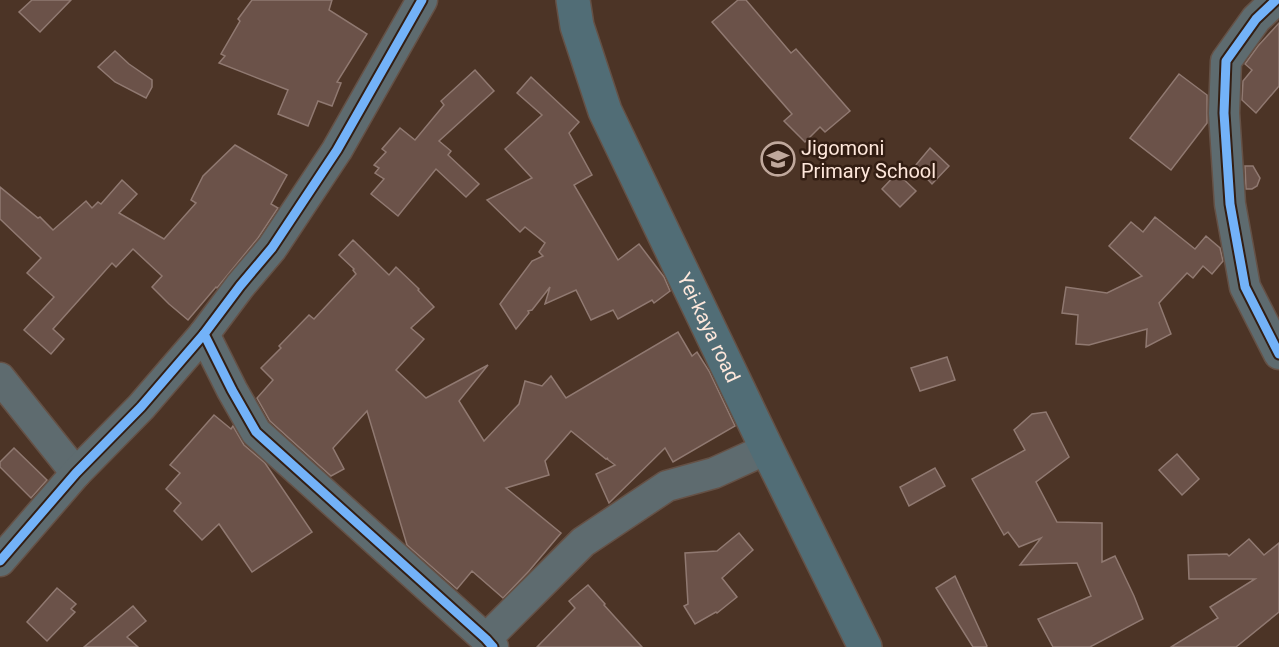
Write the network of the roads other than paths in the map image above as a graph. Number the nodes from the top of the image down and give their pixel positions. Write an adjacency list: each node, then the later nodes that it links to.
1 (422, 0): 4 (street)
2 (573, 0): 7 (main road, Yei-kaya road)
3 (1276, 0): 5 (street)
4 (204, 334): 8 (street); 10 (street)
5 (1279, 354)
6 (0, 378): 8 (street)
7 (767, 449): 10 (street); 11 (main road, Yei-kaya road)
8 (76, 473): 9 (street)
9 (0, 561)
10 (489, 643)
11 (865, 647)

